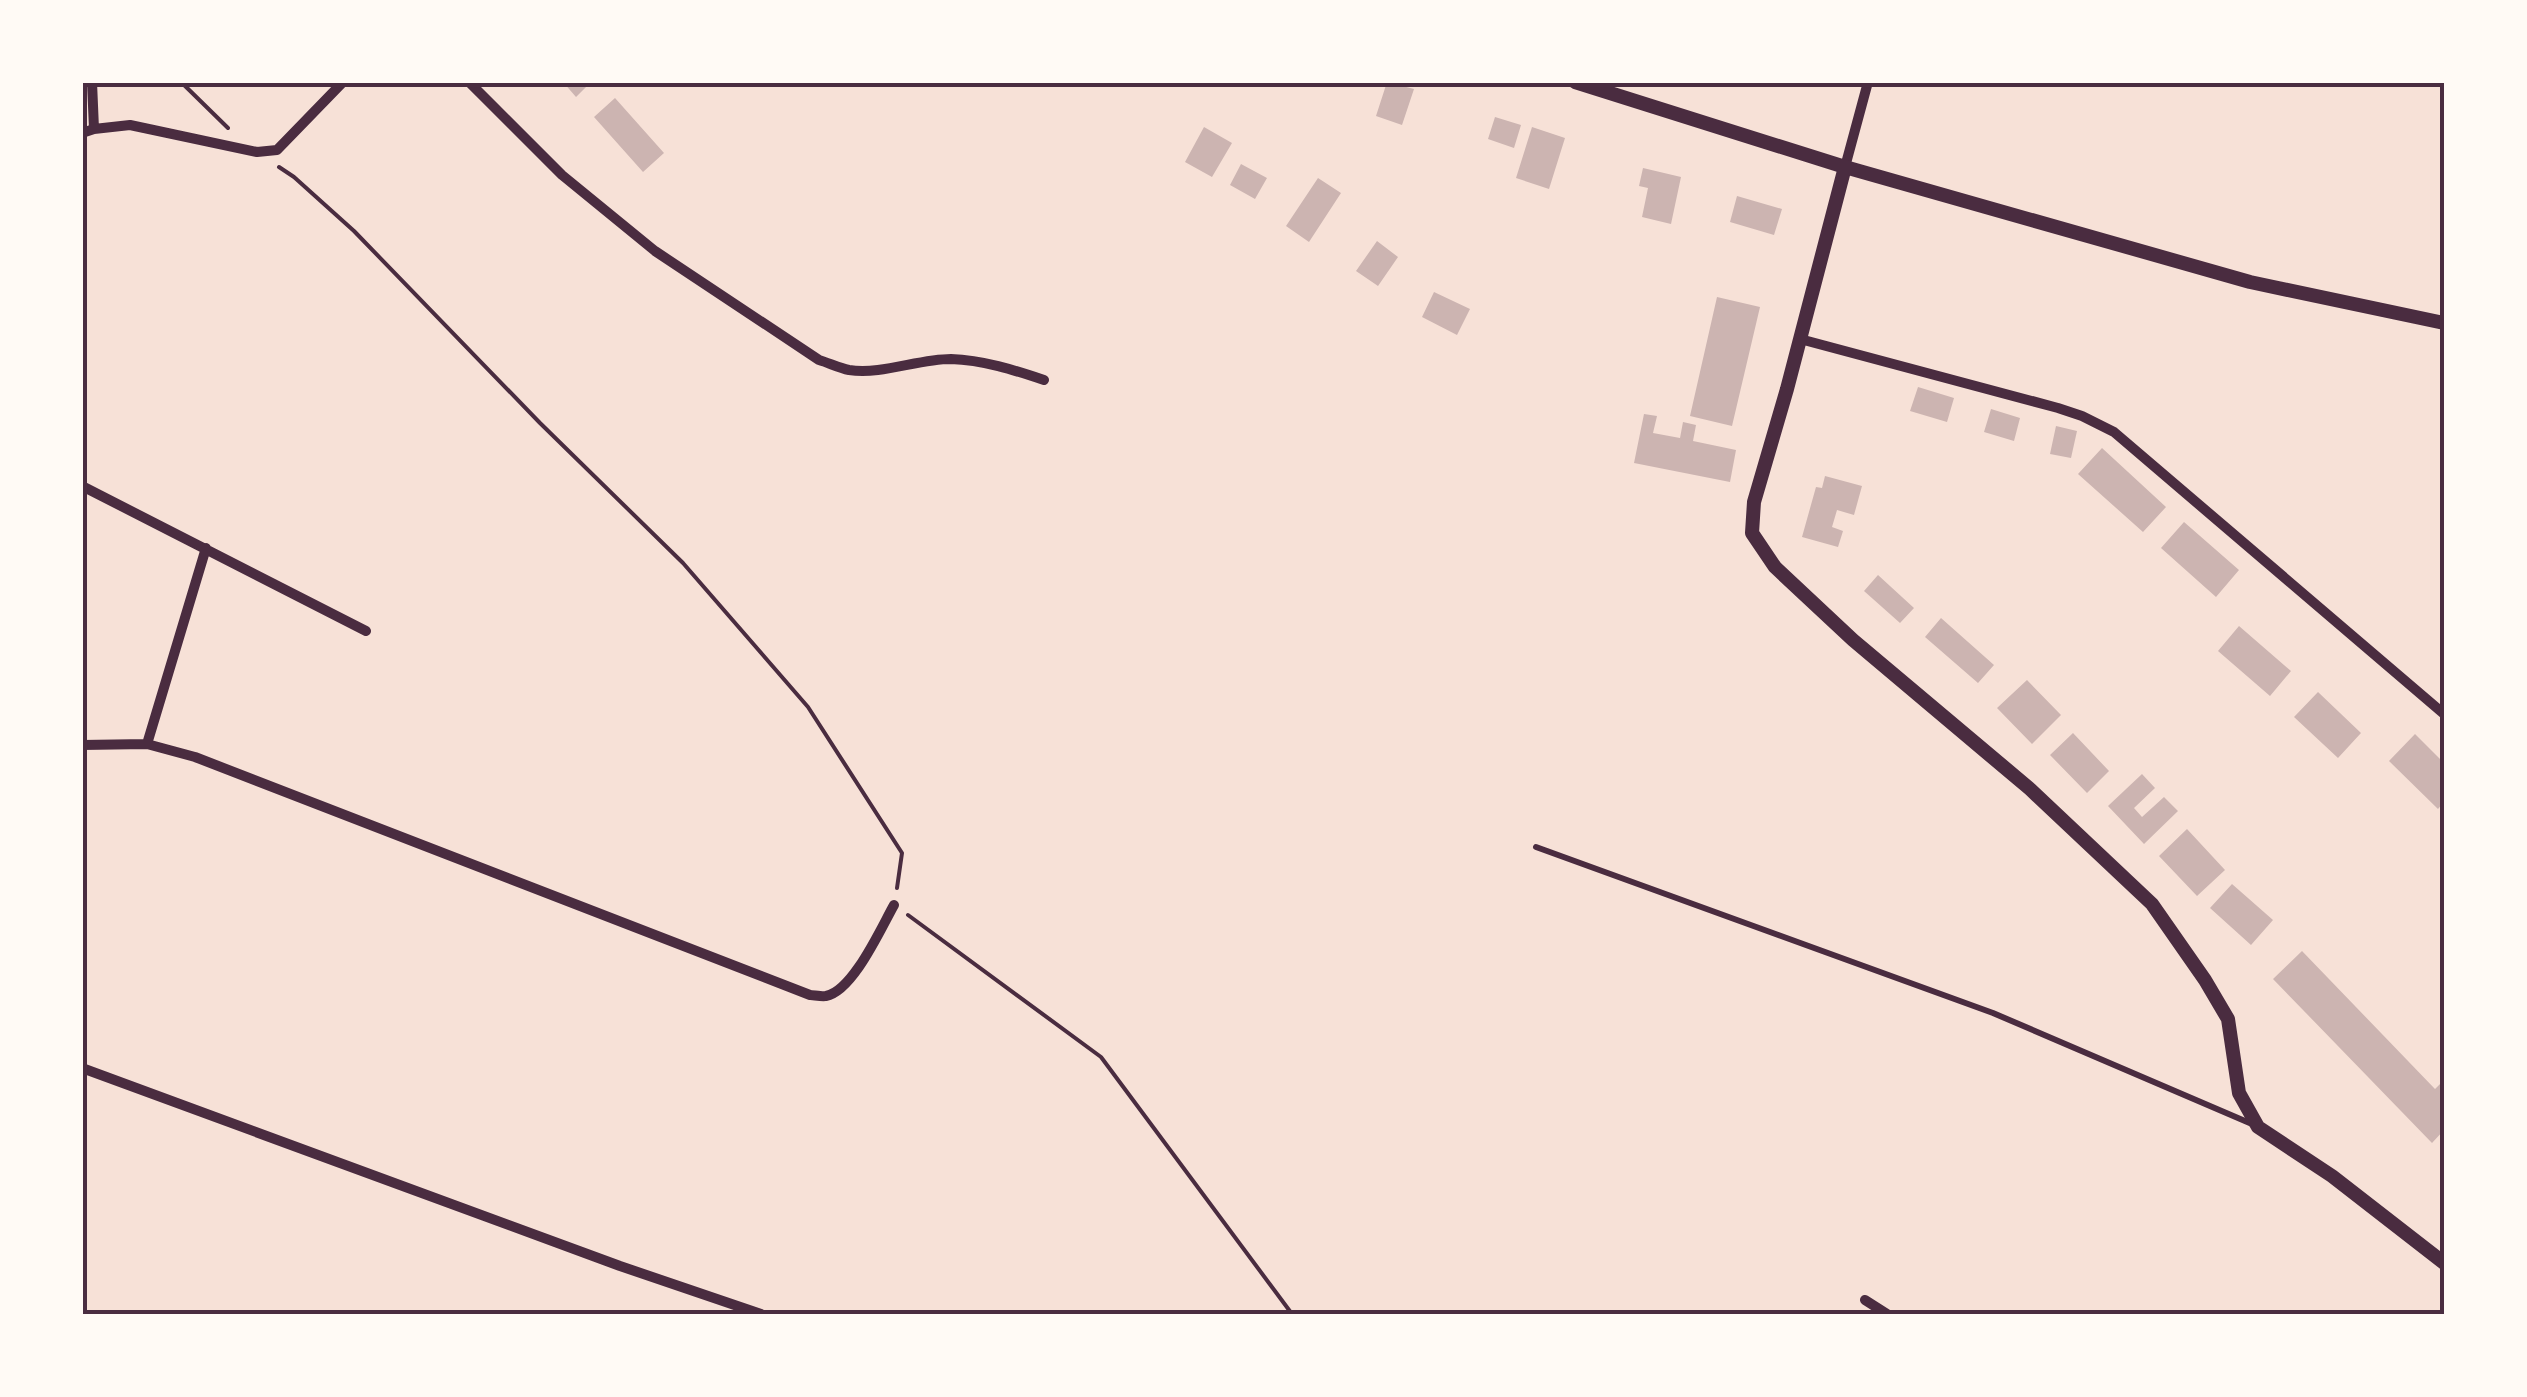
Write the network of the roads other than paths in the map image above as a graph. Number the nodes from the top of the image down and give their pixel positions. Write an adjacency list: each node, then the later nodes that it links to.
1 (92, 82): 6 (street)
2 (343, 82): 6 (street)
3 (469, 82): 10 (street)
4 (1575, 82): 7 (street)
5 (1868, 82): 7 (street)
6 (88, 131)
7 (1846, 167): 8 (street); 9 (street)
8 (2444, 323)
9 (1800, 339): 14 (street); 20 (street)
10 (1044, 380)
11 (82, 486): 12 (street)
12 (206, 548): 13 (street); 15 (street)
13 (366, 631)
14 (2444, 714)
15 (147, 744): 16 (street); 18 (street)
16 (82, 745)
17 (1536, 847): 20 (lane)
18 (894, 905)
19 (82, 1068): 23 (street)
20 (2258, 1127): 21 (street)
21 (2444, 1263)
22 (1865, 1300): 24 (street)
23 (761, 1314)
24 (1887, 1314)

